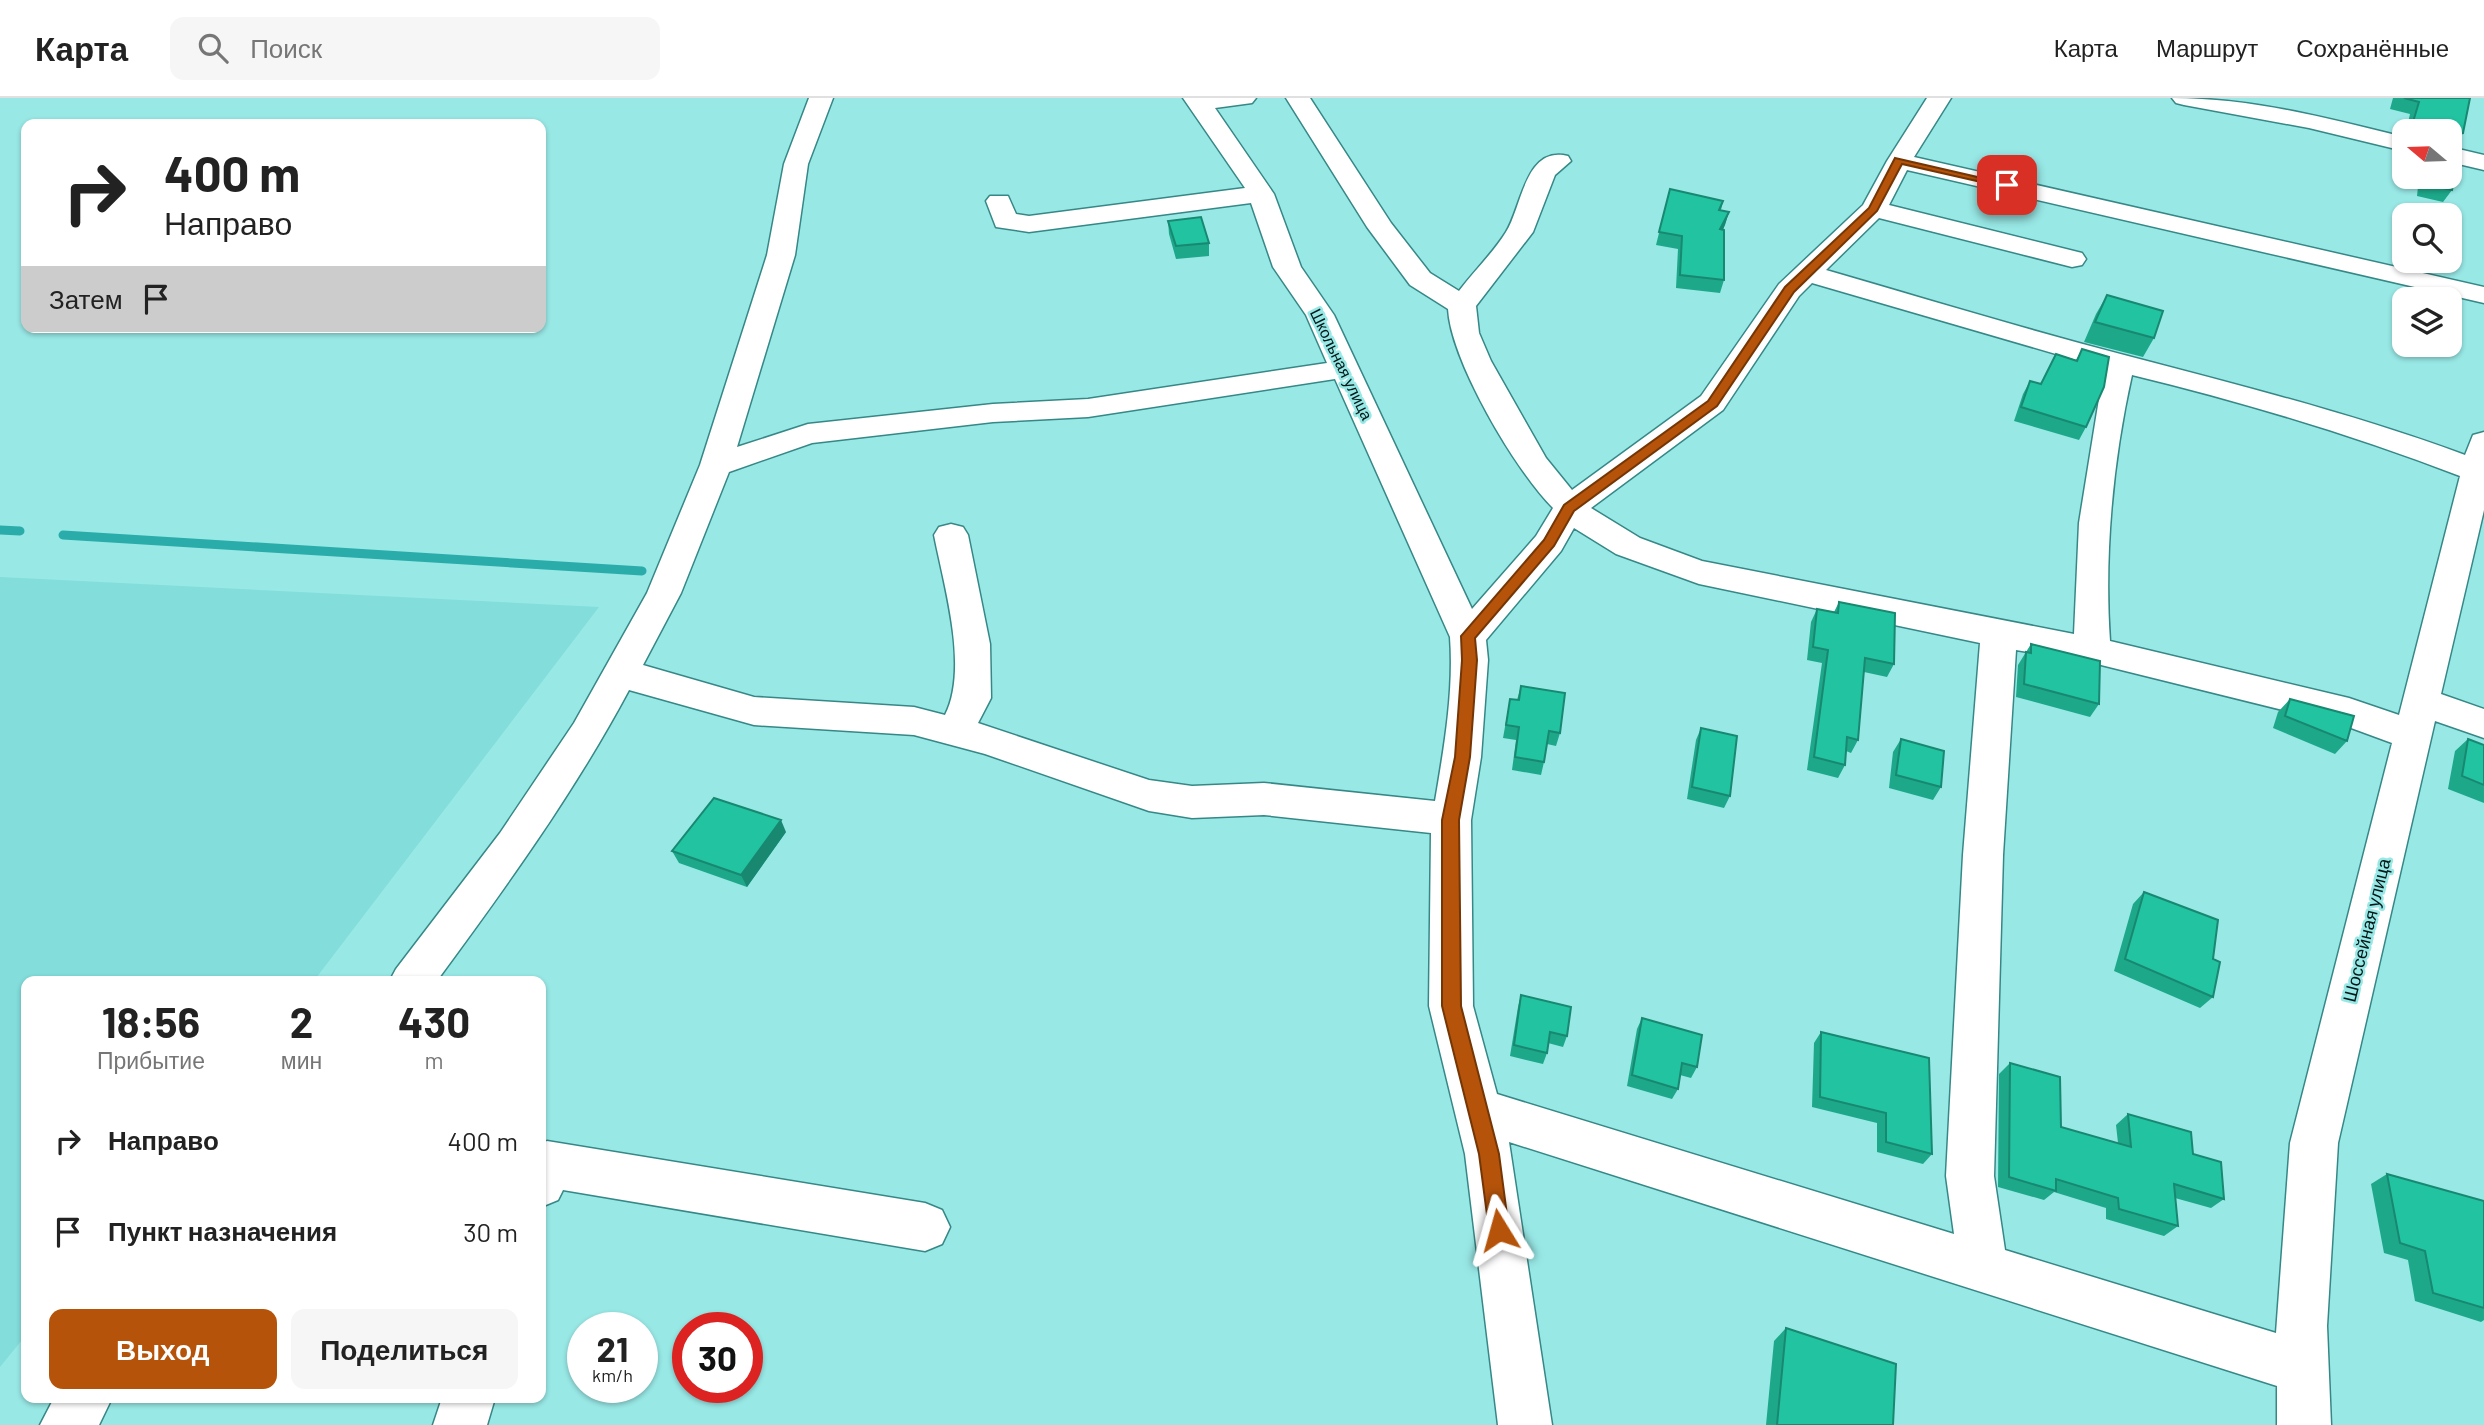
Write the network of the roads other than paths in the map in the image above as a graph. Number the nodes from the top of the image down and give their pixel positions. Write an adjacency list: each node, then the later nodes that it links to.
1 (821, 98): 22 (street)
2 (1244, 98): 6 (street)
3 (1298, 98): 18 (street)
4 (1939, 98): 10 (street)
5 (2184, 98): 7 (street)
6 (1197, 100): 12 (street, Школьная улица)
7 (2392, 141)
8 (2462, 158): 11 (street)
9 (1559, 161): 18 (street)
10 (1899, 161): 14 (street); 17 (street)
11 (2484, 163)
12 (1261, 194): 13 (street); 20 (street, Школьная улица)
13 (999, 201)
14 (1874, 209): 15 (street); 16 (street)
15 (2072, 259)
16 (1807, 273): 19 (street); 23 (street)
17 (2484, 295)
18 (1462, 305): 23 (street)
19 (2120, 363): 21 (street); 28 (street)
20 (1345, 369): 22 (street); 27 (street, Школьная улица)
21 (2482, 462): 25 (street, Шоссейная улица)
22 (716, 465): 29 (street)
23 (1569, 508): 26 (street); 27 (street)
24 (951, 535): 32 (street)
25 (2470, 568): 30 (street, Шоссейная улица)
26 (1999, 634): 28 (street); 38 (street)
27 (1468, 636): 33 (street, Школьная улица)
28 (2094, 650): 30 (street)
29 (622, 671): 32 (street); 34 (street)
30 (2417, 719): 31 (street); 39 (street, Шоссейная улица)
31 (2484, 724)
32 (955, 732): 33 (street)
33 (1451, 820): 35 (street, Школьная улица)
34 (416, 976)
35 (1478, 1111): 38 (street); 44 (street, Школьная улица)
36 (546, 1167): 37 (street)
37 (925, 1227)
38 (1983, 1269): 39 (street)
39 (2300, 1367): 45 (street, Шоссейная улица)
40 (82, 1403): 42 (street)
41 (467, 1403): 43 (street)
42 (67, 1425)
43 (460, 1425)
44 (1525, 1425)
45 (2304, 1425)

